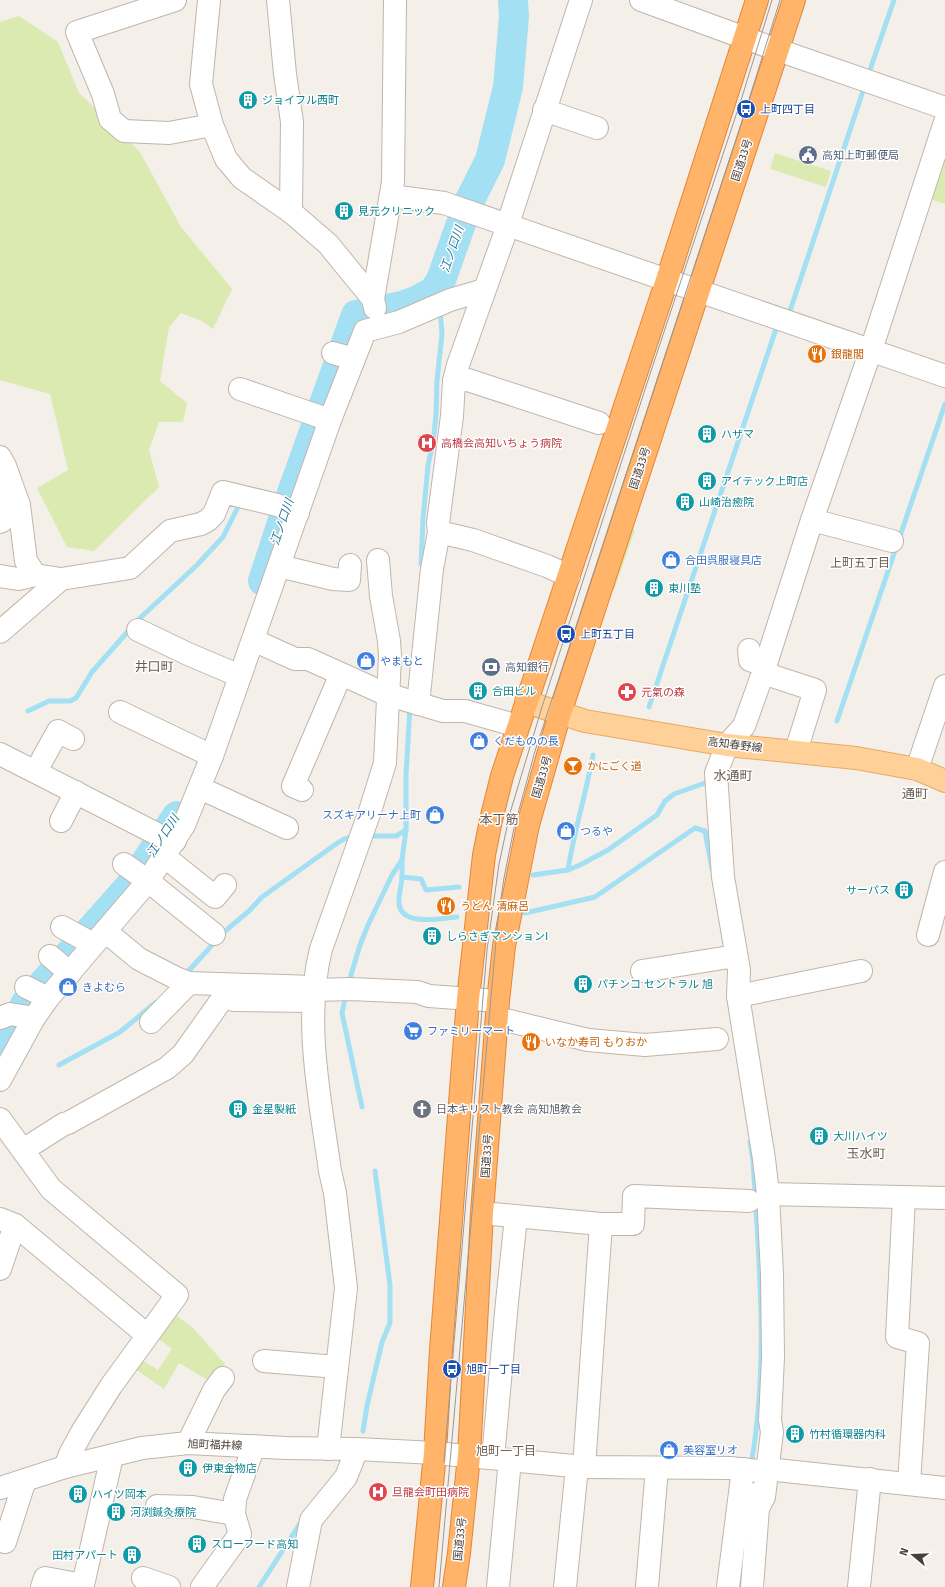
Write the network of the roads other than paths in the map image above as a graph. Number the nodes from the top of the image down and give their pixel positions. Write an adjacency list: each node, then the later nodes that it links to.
1 (175, 0): 14 (street)
2 (209, 0): 14 (street)
3 (278, 0): 17 (street)
4 (395, 0): 16 (street)
5 (581, 0): 12 (street)
6 (641, 0): 9 (street)
7 (757, 0): 9 (highway)
8 (794, 0): 10 (highway, 国道33号)
9 (745, 37): 10 (street); 19 (highway)
10 (778, 50): 11 (street); 21 (highway, 国道33号)
11 (945, 108)
12 (544, 110): 15 (street); 18 (street)
13 (945, 122): 24 (street)
14 (212, 125): 17 (street)
15 (597, 128)
16 (391, 196): 18 (street); 22 (street)
17 (291, 212): 22 (street)
18 (507, 225): 19 (street); 20 (street)
19 (666, 280): 21 (street); 41 (highway)
20 (484, 290): 23 (street); 26 (street)
21 (698, 291): 24 (street); 54 (highway, 国道33号)
22 (373, 298): 23 (street)
23 (379, 324): 28 (street)
24 (871, 350): 25 (street); 32 (street)
25 (945, 376)
26 (454, 381): 29 (street); 34 (street)
27 (240, 389): 28 (street)
28 (322, 417): 31 (street)
29 (599, 423)
30 (1, 469): 33 (street); 39 (street)
31 (289, 509): 38 (street); 42 (street)
32 (812, 520): 35 (street); 47 (street)
33 (0, 522)
34 (446, 534): 41 (street); 43 (street); 51 (street)
35 (892, 541)
36 (378, 560): 51 (street)
37 (350, 565): 38 (street)
38 (279, 566): 46 (street)
39 (35, 575): 40 (street); 42 (street)
40 (0, 576)
41 (569, 576): 52 (highway)
42 (61, 579): 45 (street)
43 (437, 588)
44 (138, 630): 48 (street)
45 (0, 632)
46 (253, 640): 48 (street); 49 (street)
47 (757, 662): 57 (street); 58 (street)
48 (232, 672): 59 (street)
49 (341, 674): 51 (street); 64 (street)
50 (945, 686): 61 (street)
51 (407, 700): 55 (street); 85 (street)
52 (526, 702): 54 (main road, 高知春野線); 55 (highway)
53 (120, 712): 59 (street)
54 (560, 713): 57 (main road, 高知春野線); 89 (highway, 国道33号)
55 (518, 726): 88 (highway)
56 (72, 739): 62 (street)
57 (727, 745): 58 (main road, 高知春野線); 78 (street)
58 (796, 752): 61 (main road, 高知春野線)
59 (206, 753): 65 (street)
60 (0, 754): 62 (street)
61 (917, 770): 63 (main road, 高知春野線)
62 (36, 771): 66 (street)
63 (945, 781)
64 (291, 785)
65 (200, 788): 68 (street); 69 (street)
66 (76, 792): 67 (street); 69 (street)
67 (61, 821)
68 (287, 828)
69 (167, 843): 71 (street); 72 (street)
70 (945, 872): 75 (street)
71 (138, 873): 74 (street); 76 (street)
72 (225, 885)
73 (62, 927): 76 (street)
74 (214, 934)
75 (928, 936)
76 (99, 937): 81 (street); 82 (street)
77 (50, 956): 81 (street)
78 (736, 956): 79 (street); 86 (street)
79 (642, 971)
80 (861, 971): 86 (street)
81 (70, 973): 87 (street)
82 (184, 981): 84 (street); 91 (street)
83 (26, 987): 87 (street)
84 (233, 993): 85 (street); 95 (street)
85 (313, 993): 88 (street); 106 (street)
86 (738, 996): 96 (street)
87 (48, 998): 90 (street)
88 (468, 999): 89 (street); 112 (highway)
89 (498, 1010): 92 (street); 99 (highway, 国道33号)
90 (13, 1019): 93 (street)
91 (151, 1022)
92 (717, 1039)
93 (0, 1080)
94 (0, 1119): 95 (street)
95 (23, 1150): 104 (street)
96 (758, 1197): 97 (street); 102 (street); 119 (street)
97 (904, 1198): 98 (street); 122 (street)
98 (945, 1198)
99 (482, 1213): 100 (street); 114 (highway, 国道33号)
100 (516, 1217): 102 (street); 115 (street)
101 (8, 1222): 103 (street); 104 (street)
102 (601, 1224): 117 (street)
103 (0, 1269)
104 (147, 1335): 116 (street)
105 (264, 1361): 106 (street)
106 (337, 1367): 110 (street)
107 (223, 1378): 108 (street)
108 (188, 1443): 109 (street, 旭町福井線); 113 (street, 旭町福井線)
109 (254, 1446): 110 (street, 旭町福井線); 126 (street)
110 (328, 1449): 111 (street, 旭町福井線)
111 (357, 1449): 112 (street, 旭町福井線); 132 (street)
112 (435, 1453): 114 (street, 旭町福井線); 133 (highway)
113 (112, 1456): 116 (street, 旭町福井線); 129 (street)
114 (469, 1456): 115 (street, 旭町福井線); 134 (highway, 国道33号)
115 (502, 1459): 117 (street, 旭町福井線); 135 (street)
116 (65, 1467): 121 (street, 旭町福井線)
117 (581, 1467): 118 (street, 旭町福井線); 136 (street)
118 (657, 1468): 119 (street, 旭町福井線); 137 (street)
119 (754, 1470): 120 (street, 旭町福井線); 138 (street); 139 (street)
120 (870, 1479): 122 (street, 旭町福井線); 140 (street)
121 (25, 1480): 123 (street, 旭町福井線); 127 (street)
122 (909, 1484): 124 (street, 旭町福井線)
123 (0, 1488)
124 (945, 1488)
125 (157, 1506): 126 (street)
126 (234, 1514): 131 (street)
127 (5, 1542)
128 (143, 1578): 130 (street)
129 (42, 1587)
130 (169, 1587)
131 (202, 1587)
132 (298, 1587)
133 (422, 1587)
134 (454, 1587)
135 (498, 1587)
136 (565, 1587)
137 (648, 1587)
138 (728, 1587)
139 (752, 1587)
140 (859, 1587)

